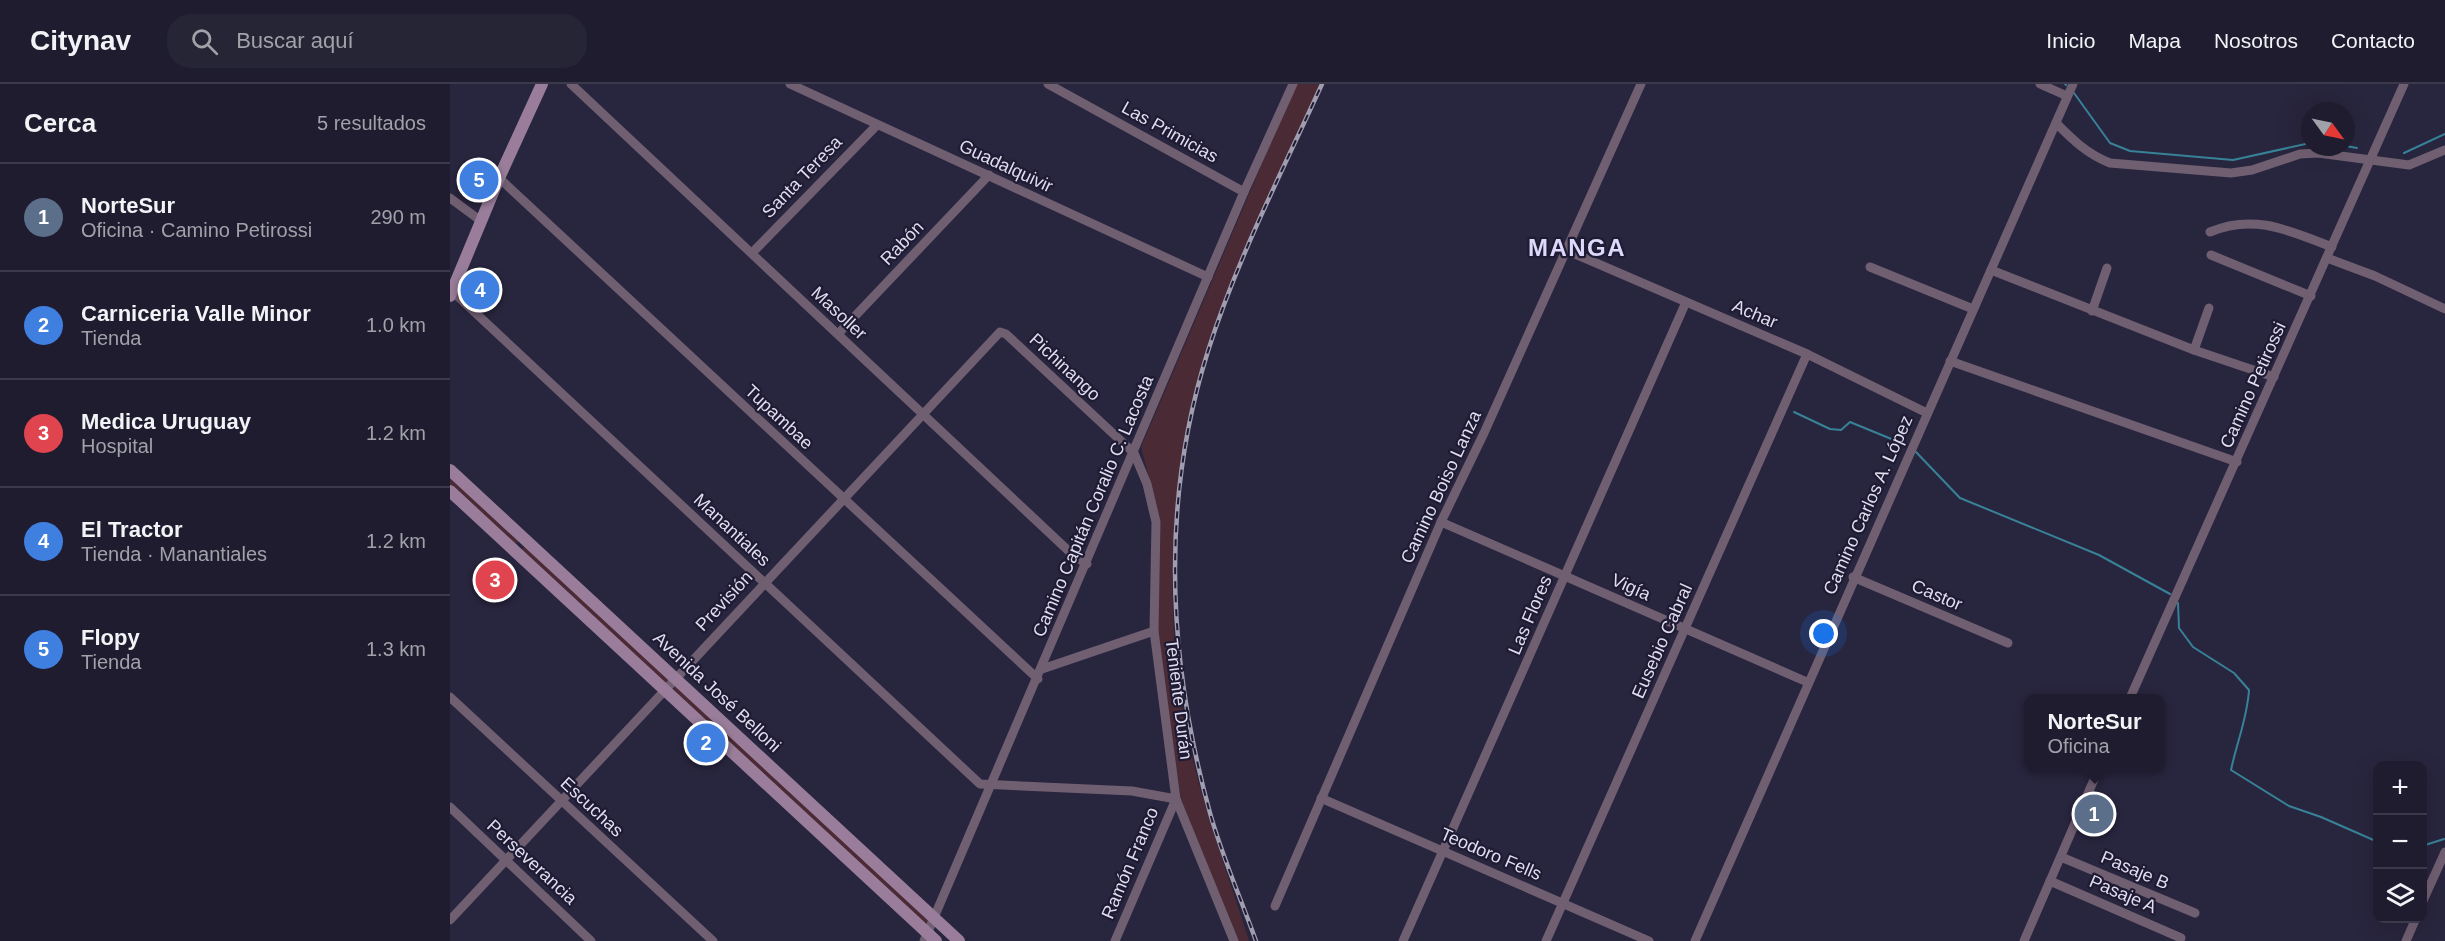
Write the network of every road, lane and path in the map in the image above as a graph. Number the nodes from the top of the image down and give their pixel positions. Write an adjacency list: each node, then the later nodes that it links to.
1 (542, 84): 16 (main road)
2 (571, 84): 23 (street, Masoller)
3 (790, 84): 12 (street, Guadalquivir)
4 (1048, 84): 17 (street, Las Primicias)
5 (1293, 84): 17 (street, Camino Capitán Coralio C. Lacosta)
6 (1641, 84): 22 (street, Camino Boiso Lanza)
7 (2040, 84): 10 (street)
8 (2073, 84): 10 (street, Camino Carlos A. López)
9 (2404, 84): 14 (street, Camino Petirossi)
10 (2067, 96): 11 (street, Camino Carlos A. López)
11 (2056, 123): 14 (street); 28 (street, Camino Carlos A. López)
12 (877, 125): 15 (street, Guadalquivir); 23 (street, Santa Teresa)
13 (2445, 150): 14 (street)
14 (2370, 161): 21 (street, Camino Petirossi)
15 (989, 175): 29 (street, Guadalquivir); 38 (street, Rabón)
16 (499, 177): 19 (main road); 49 (street, Tupambae)
17 (1244, 192): 29 (street, Camino Capitán Coralio C. Lacosta)
18 (450, 198): 19 (street)
19 (481, 221): 30 (main road)
20 (2210, 232): 21 (street)
21 (2332, 247): 25 (street, Camino Petirossi)
22 (1566, 250): 32 (street, Achar); 50 (street, Camino Boiso Lanza)
23 (752, 253): 38 (street, Masoller)
24 (2211, 255): 31 (street)
25 (2327, 258): 31 (street, Camino Petirossi); 35 (street)
26 (1870, 267): 34 (street)
27 (2107, 268): 36 (street)
28 (1991, 270): 34 (street, Camino Carlos A. López); 36 (street)
29 (1208, 277): 45 (street, Camino Capitán Coralio C. Lacosta)
30 (451, 293): 56 (street, Manantiales)
31 (2311, 296): 42 (street, Camino Petirossi)
32 (1686, 302): 40 (street, Achar); 54 (street, Las Flores)
33 (2209, 308): 39 (street)
34 (1972, 309): 41 (street, Camino Carlos A. López)
35 (2445, 309)
36 (2092, 311): 39 (street)
37 (1000, 332): 43 (street, Previsión); 45 (street, Pichinango)
38 (838, 334): 43 (street, Masoller)
39 (2194, 350): 42 (street)
40 (1807, 354): 44 (street, Achar); 57 (street, Eusebio Cabral)
41 (1950, 361): 44 (street, Camino Carlos A. López); 46 (street)
42 (2274, 377): 46 (street, Camino Petirossi)
43 (922, 413): 49 (street, Previsión); 53 (street, Masoller)
44 (1927, 413): 55 (street, Camino Carlos A. López)
45 (1134, 453): 53 (street, Camino Capitán Coralio C. Lacosta); 58 (street, Teniente Durán)
46 (2237, 462): 65 (street, Camino Petirossi)
47 (450, 470): 51 (main road, Avenida José Belloni)
48 (450, 491): 52 (main road, Avenida José Belloni)
49 (842, 499): 56 (street, Previsión); 62 (street, Tupambae)
50 (1441, 522): 54 (street, Vigía); 69 (street, Camino Boiso Lanza)
51 (525, 539): 52 (main road); 61 (main road, Avenida José Belloni)
52 (515, 550): 64 (main road, Avenida José Belloni)
53 (1087, 564): 60 (street, Camino Capitán Coralio C. Lacosta)
54 (1564, 576): 57 (street, Vigía); 73 (street, Las Flores)
55 (1854, 577): 59 (street, Castor); 63 (street, Camino Carlos A. López)
56 (764, 582): 61 (street, Previsión); 68 (street, Manantiales)
57 (1685, 629): 63 (street, Vigía); 79 (street, Eusebio Cabral)
58 (1154, 631): 60 (street); 70 (street, Teniente Durán)
59 (2008, 643)
60 (1042, 669): 62 (street, Camino Capitán Coralio C. Lacosta)
61 (675, 678): 64 (street, Previsión); 82 (main road, Avenida José Belloni)
62 (1038, 679): 68 (street, Camino Capitán Coralio C. Lacosta)
63 (1807, 682): 95 (street, Camino Carlos A. López)
64 (665, 689): 71 (street, Previsión); 85 (main road, Avenida José Belloni)
65 (2132, 694)
66 (450, 697): 71 (street, Escuchas)
67 (2097, 772): 75 (street)
68 (992, 787): 70 (street); 82 (street, Camino Capitán Coralio C. Lacosta)
69 (1321, 798): 73 (street, Teodoro Fells); 80 (street, Camino Boiso Lanza)
70 (1176, 799): 90 (street, Ramón Franco); 91 (street, Teniente Durán)
71 (561, 801): 76 (street, Previsión); 88 (street, Escuchas)
72 (450, 807): 76 (street, Perseverancia)
73 (1443, 852): 79 (street, Teodoro Fells); 92 (street, Las Flores)
74 (2445, 852): 78 (street)
75 (2061, 857): 77 (street); 81 (street, Pasaje B)
76 (506, 860): 83 (street, Previsión); 87 (street, Perseverancia)
77 (2050, 881): 86 (street, Pasaje A); 96 (street)
78 (2427, 892)
79 (1563, 903): 93 (street, Eusebio Cabral); 94 (street, Teodoro Fells)
80 (1275, 906)
81 (2195, 914)
82 (934, 918): 85 (street, Camino Capitán Coralio C. Lacosta); 89 (main road, Avenida José Belloni)
83 (450, 920)
84 (2414, 923): 97 (street)
85 (929, 938)
86 (2181, 938)
87 (591, 941)
88 (713, 941)
89 (959, 941)
90 (1114, 941)
91 (1234, 941)
92 (1403, 941)
93 (1546, 941)
94 (1649, 941)
95 (1695, 941)
96 (2024, 941)
97 (2406, 941)

